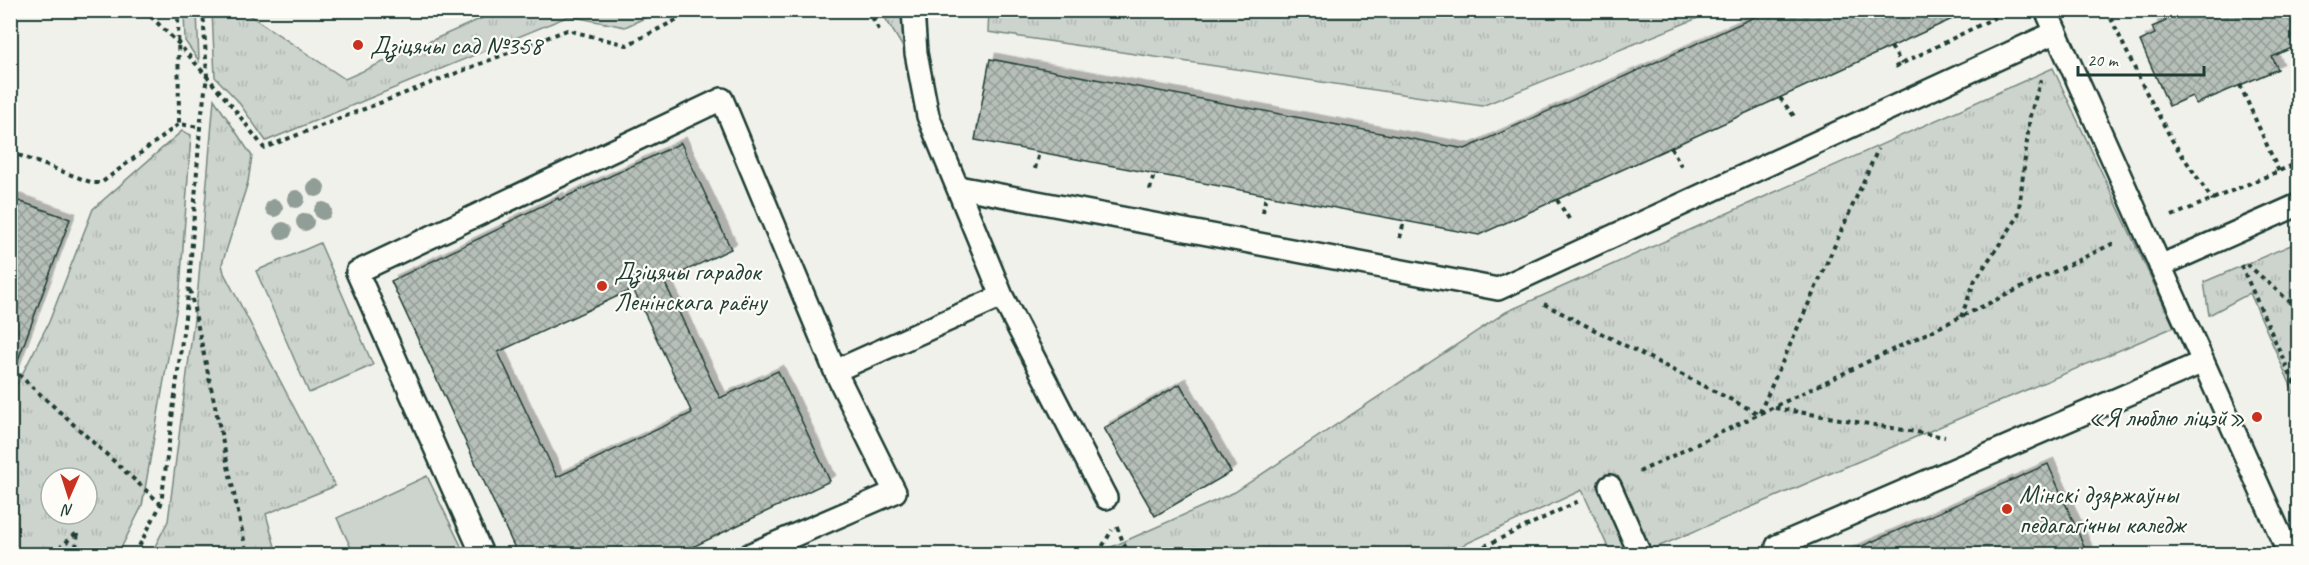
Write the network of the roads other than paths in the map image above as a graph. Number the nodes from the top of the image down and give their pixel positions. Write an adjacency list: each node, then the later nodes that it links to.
1 (913, 10): 4 (lane)
2 (2046, 10): 3 (lane)
3 (2056, 32): 4 (lane); 6 (lane)
4 (958, 187): 7 (lane)
5 (2298, 205): 6 (lane)
6 (2160, 266): 8 (lane)
7 (1002, 296): 9 (lane); 11 (lane)
8 (2203, 362): 15 (lane); 16 (lane)
9 (835, 371): 12 (lane); 13 (lane)
10 (1610, 486): 14 (lane)
11 (1107, 498)
12 (482, 555)
13 (751, 555)
14 (1640, 555)
15 (1781, 555)
16 (2289, 555)

